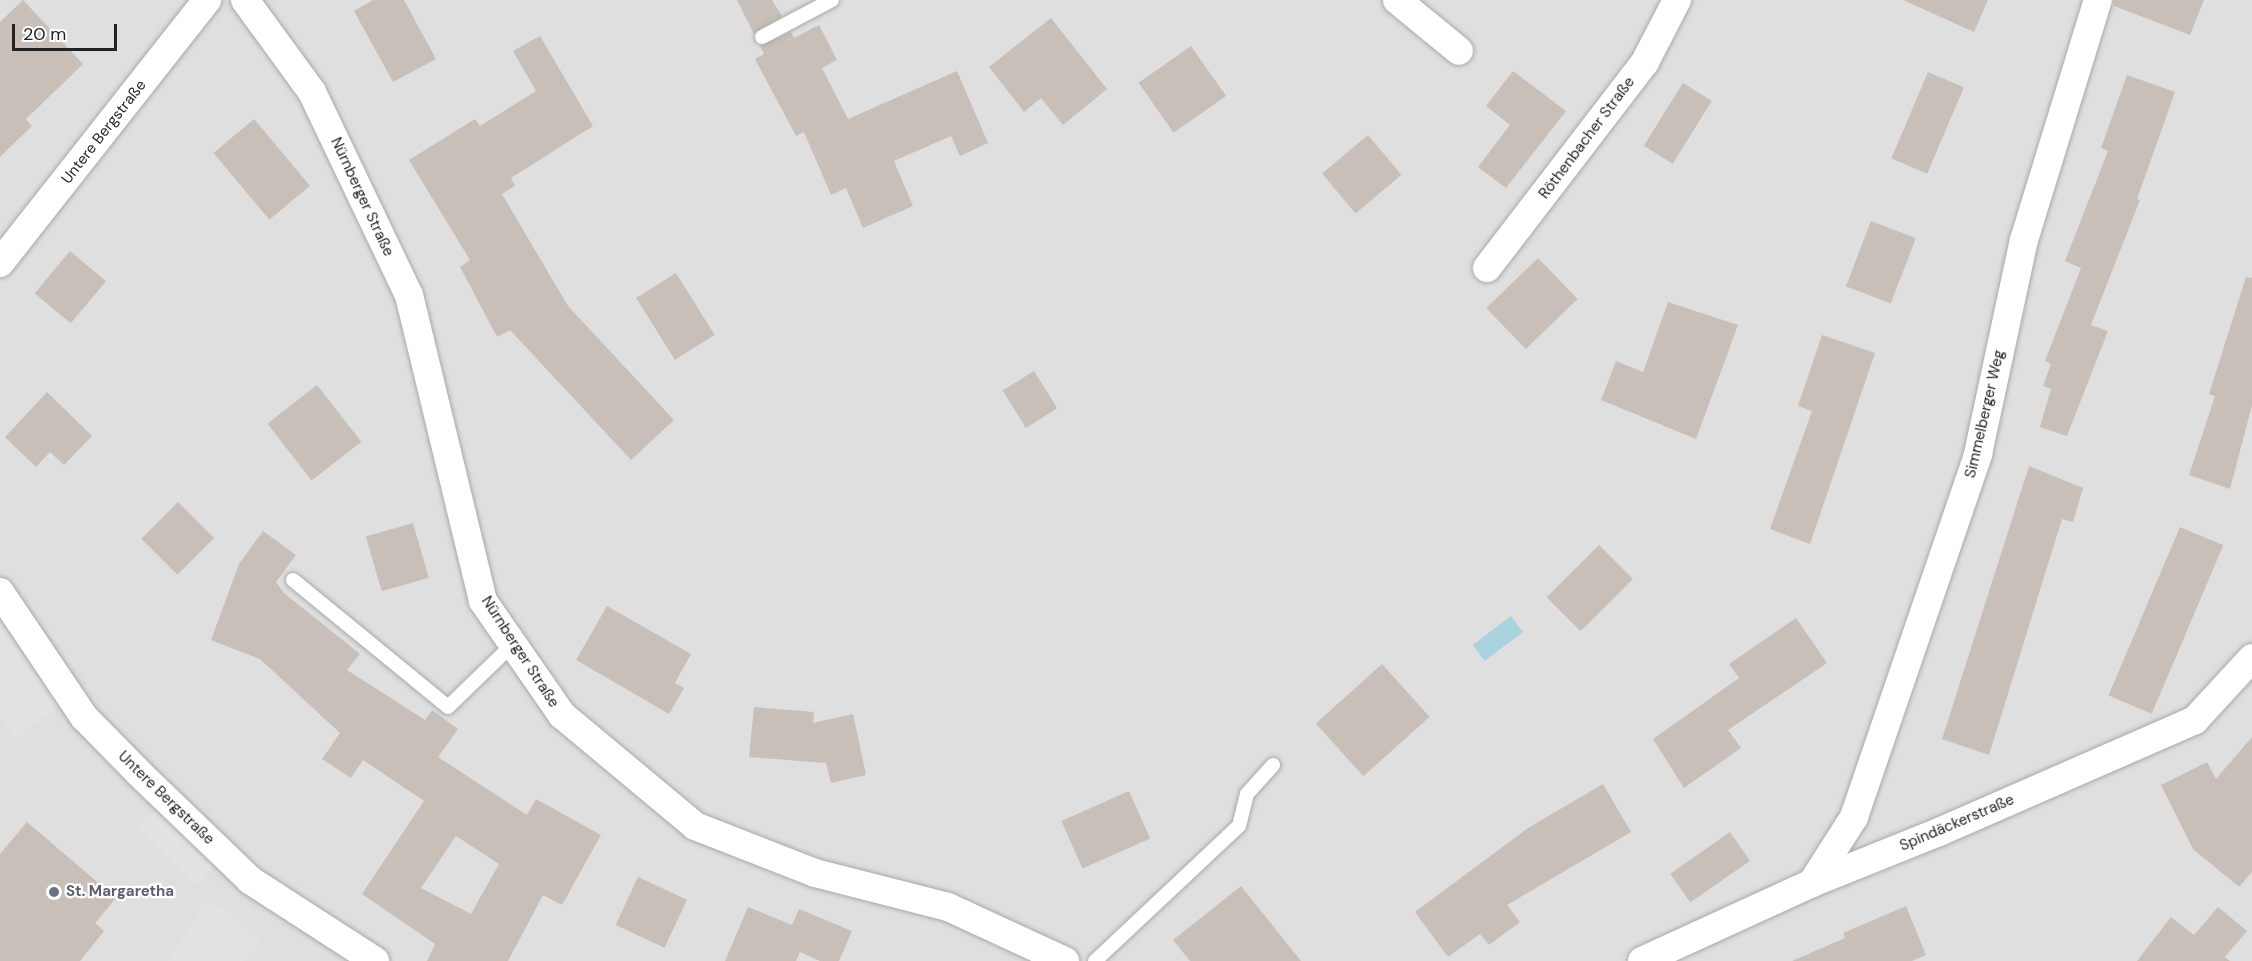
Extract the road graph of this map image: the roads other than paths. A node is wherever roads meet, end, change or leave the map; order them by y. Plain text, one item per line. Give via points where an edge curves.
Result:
1 (207, 0) edge
2 (245, 0) edge
3 (832, 0) edge
4 (1397, 0) edge
5 (1677, 0) edge
6 (2098, 0) edge
7 (762, 37) dead end
8 (1459, 51) dead end
9 (0, 263) edge
10 (1487, 268) dead end
11 (293, 580) dead end
12 (0, 592) edge
13 (513, 644) junction
14 (2252, 658) edge
15 (1273, 765) dead end
16 (1812, 882) junction
17 (375, 961) edge
18 (1065, 961) edge
19 (1095, 961) edge
20 (1642, 961) edge

1 - 9 street, Untere Bergstraße
2 - 13 street, Nürnberger Straße via 312,92 409,295 483,601
3 - 7 lane
4 - 8 street
5 - 10 street, Röthenbacher Straße via 1645,62
6 - 16 street, Simmelberger Weg via 2024,240 1978,454 1854,818
11 - 13 lane via 448,707
12 - 17 street, Untere Bergstraße via 84,717 140,773 250,880
13 - 18 street, Nürnberger Straße via 562,715 695,826 815,873 948,907
14 - 16 street, Spindäckerstraße via 2195,720 1939,832
15 - 19 lane via 1247,794 1239,826
16 - 20 street, Spindäckerstraße

